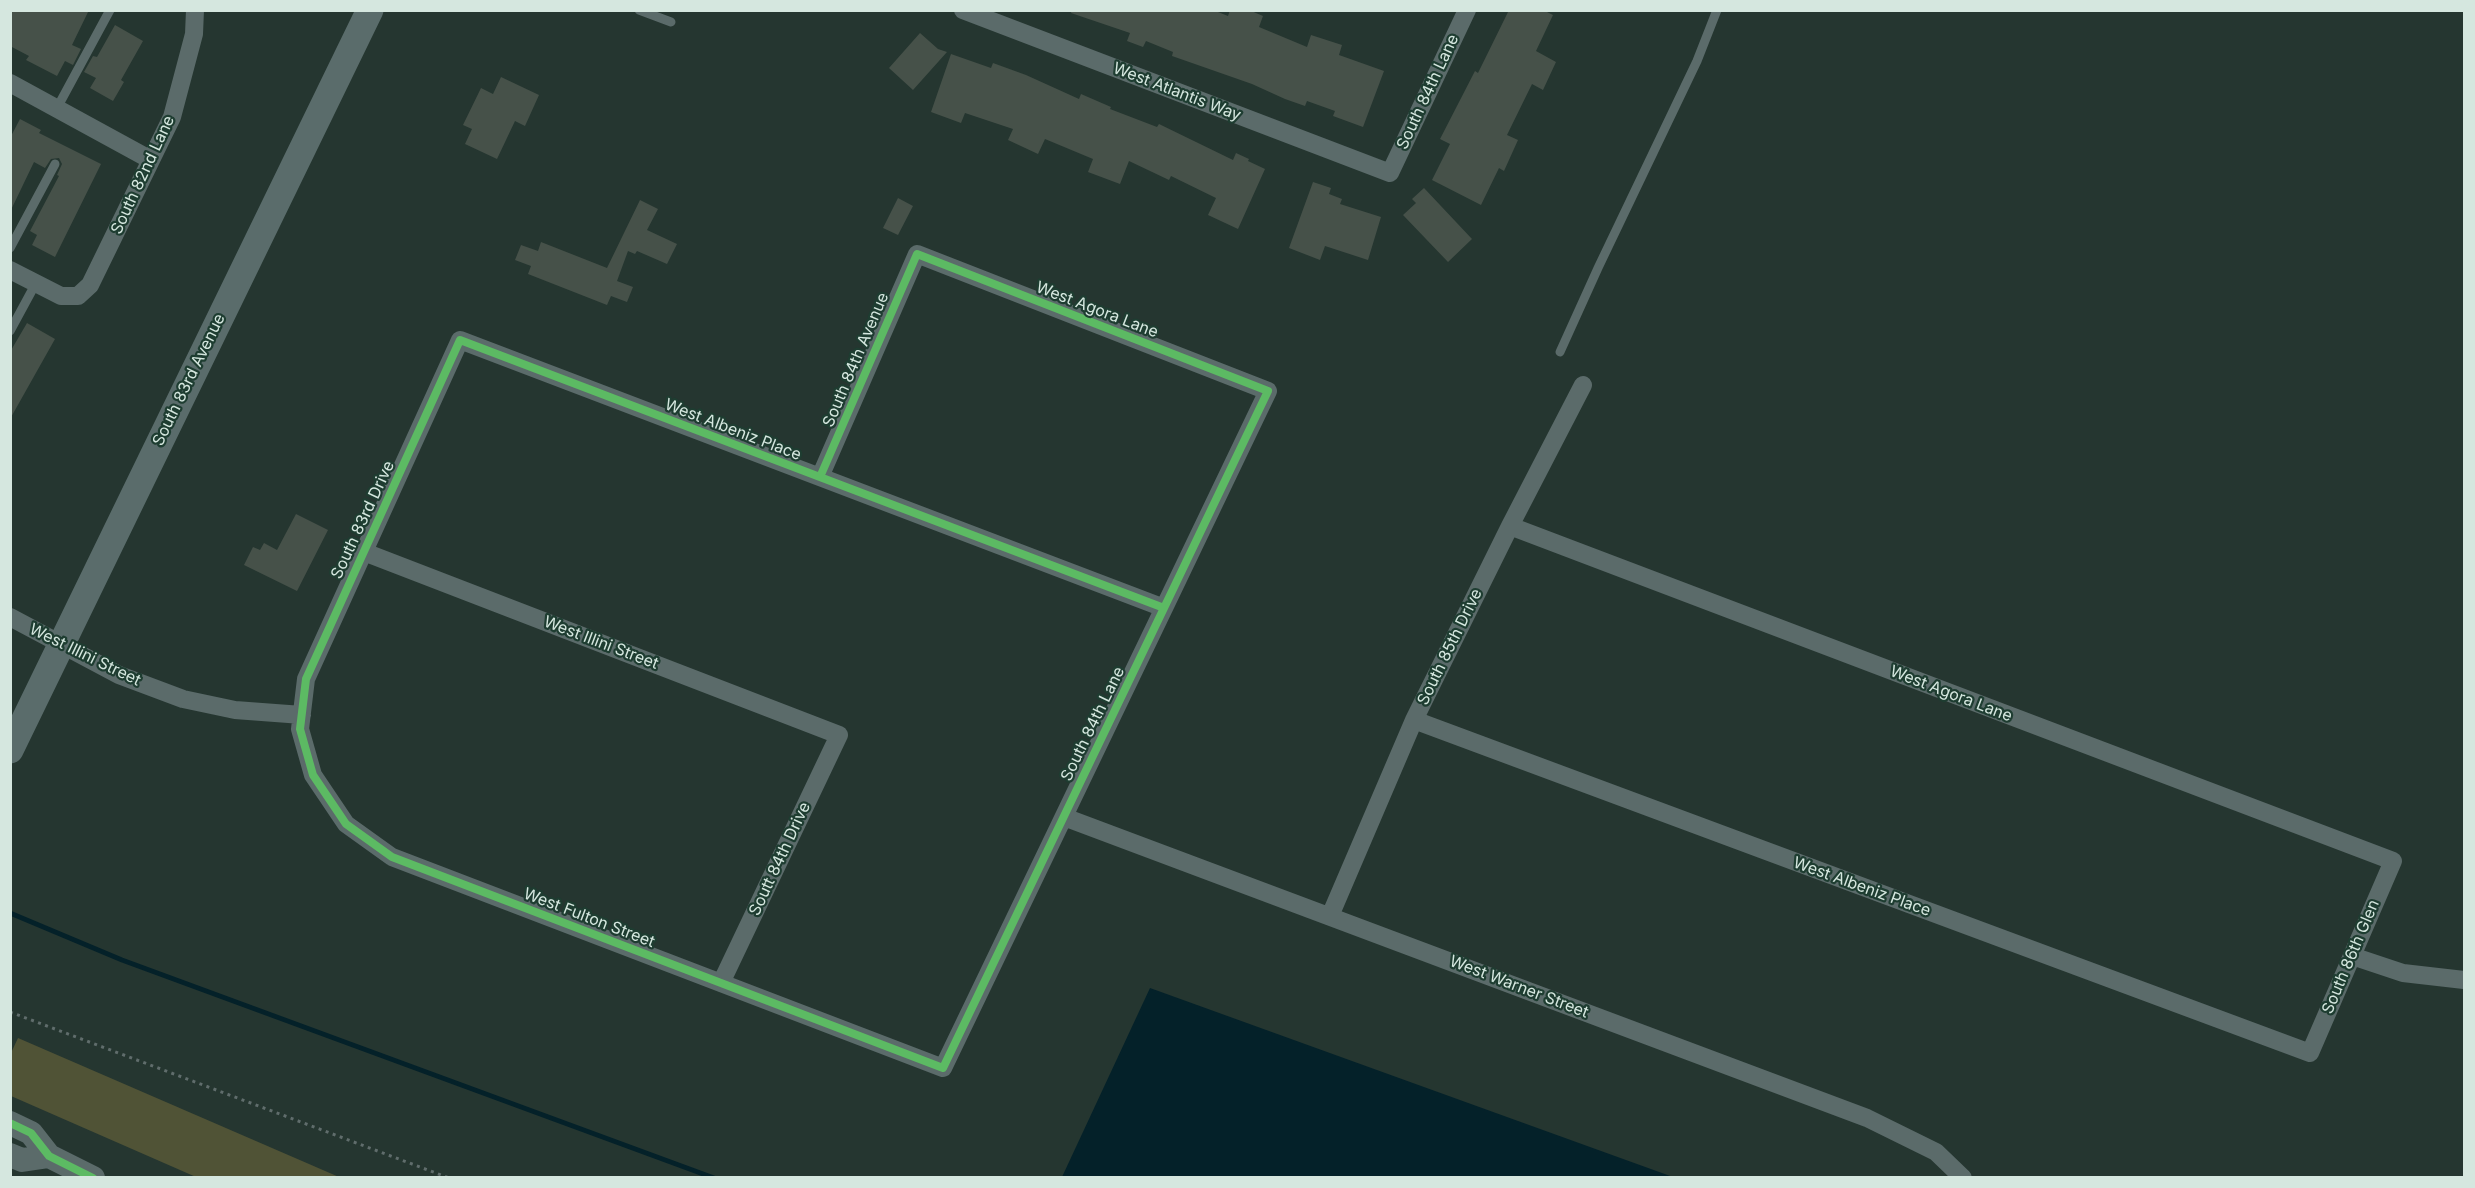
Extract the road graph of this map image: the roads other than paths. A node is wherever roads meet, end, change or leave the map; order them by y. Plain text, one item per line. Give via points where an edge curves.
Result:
1 (110, 10) edge
2 (195, 10) edge
3 (370, 10) edge
4 (639, 10) edge
5 (963, 10) edge
6 (1467, 10) edge
7 (1717, 10) edge
8 (671, 22) dead end
9 (10, 83) edge
10 (57, 108) junction
11 (151, 160) junction
12 (55, 164) dead end
13 (1390, 172) joint
14 (10, 248) edge
15 (917, 254) joint
16 (10, 270) edge
17 (36, 283) junction
18 (10, 331) edge
19 (460, 340) joint
20 (1560, 352) dead end
21 (1584, 385) dead end
22 (1268, 391) joint
23 (820, 477) junction
24 (1510, 526) junction
25 (364, 552) junction
26 (1164, 608) junction
27 (10, 617) edge
28 (61, 645) junction
29 (302, 715) junction
30 (1414, 720) junction
31 (838, 735) joint
32 (10, 750) edge
33 (1064, 817) junction
34 (2393, 861) joint
35 (1330, 916) junction
36 (2352, 956) junction
37 (2464, 980) edge
38 (721, 983) junction
39 (2310, 1053) joint
40 (943, 1068) joint
41 (10, 1123) edge
42 (10, 1155) edge
43 (49, 1156) junction
44 (93, 1178) edge
45 (1963, 1178) edge

1 - 10 lane
2 - 11 street, South 82nd Lane via 194,34 172,117
3 - 28 main road, South 83rd Avenue
4 - 8 lane
5 - 13 street, West Atlantis Way
6 - 13 street, South 84th Lane
7 - 20 lane via 1697,61
9 - 10 street
10 - 11 street
11 - 17 street, South 82nd Lane via 90,285 78,296 61,296
12 - 14 lane
15 - 22 street, West Agora Lane
15 - 23 street, South 84th Avenue
16 - 17 street
17 - 18 lane
19 - 23 street, West Albeniz Place
19 - 25 street, South 83rd Drive
21 - 24 street, South 85th Drive
22 - 26 street, South 84th Lane
23 - 26 street, West Albeniz Place
24 - 30 street, South 85th Drive
24 - 34 street, West Agora Lane
25 - 29 street, South 83rd Drive via 306,679
25 - 31 street, West Illini Street
26 - 33 street, South 84th Lane
27 - 28 street, West Illini Street
28 - 29 street, West Illini Street via 119,675 183,699 234,710
28 - 32 main road, South 83rd Avenue
29 - 38 street, West Fulton Street via 300,729 313,775 346,824 392,857
30 - 35 street, South 85th Drive
30 - 39 street, West Albeniz Place
31 - 38 street, Soutt 84th Drive
33 - 35 street, West Warner Street
33 - 40 street, South 84th Lane
34 - 36 street, South 86th Glen
35 - 45 street, West Warner Street via 1867,1118 1936,1152
36 - 37 street via 2403,973
36 - 39 street, South 86th Glen
38 - 40 street, West Fulton Street
41 - 43 street via 31,1133
42 - 43 street via 22,1160
43 - 44 street

